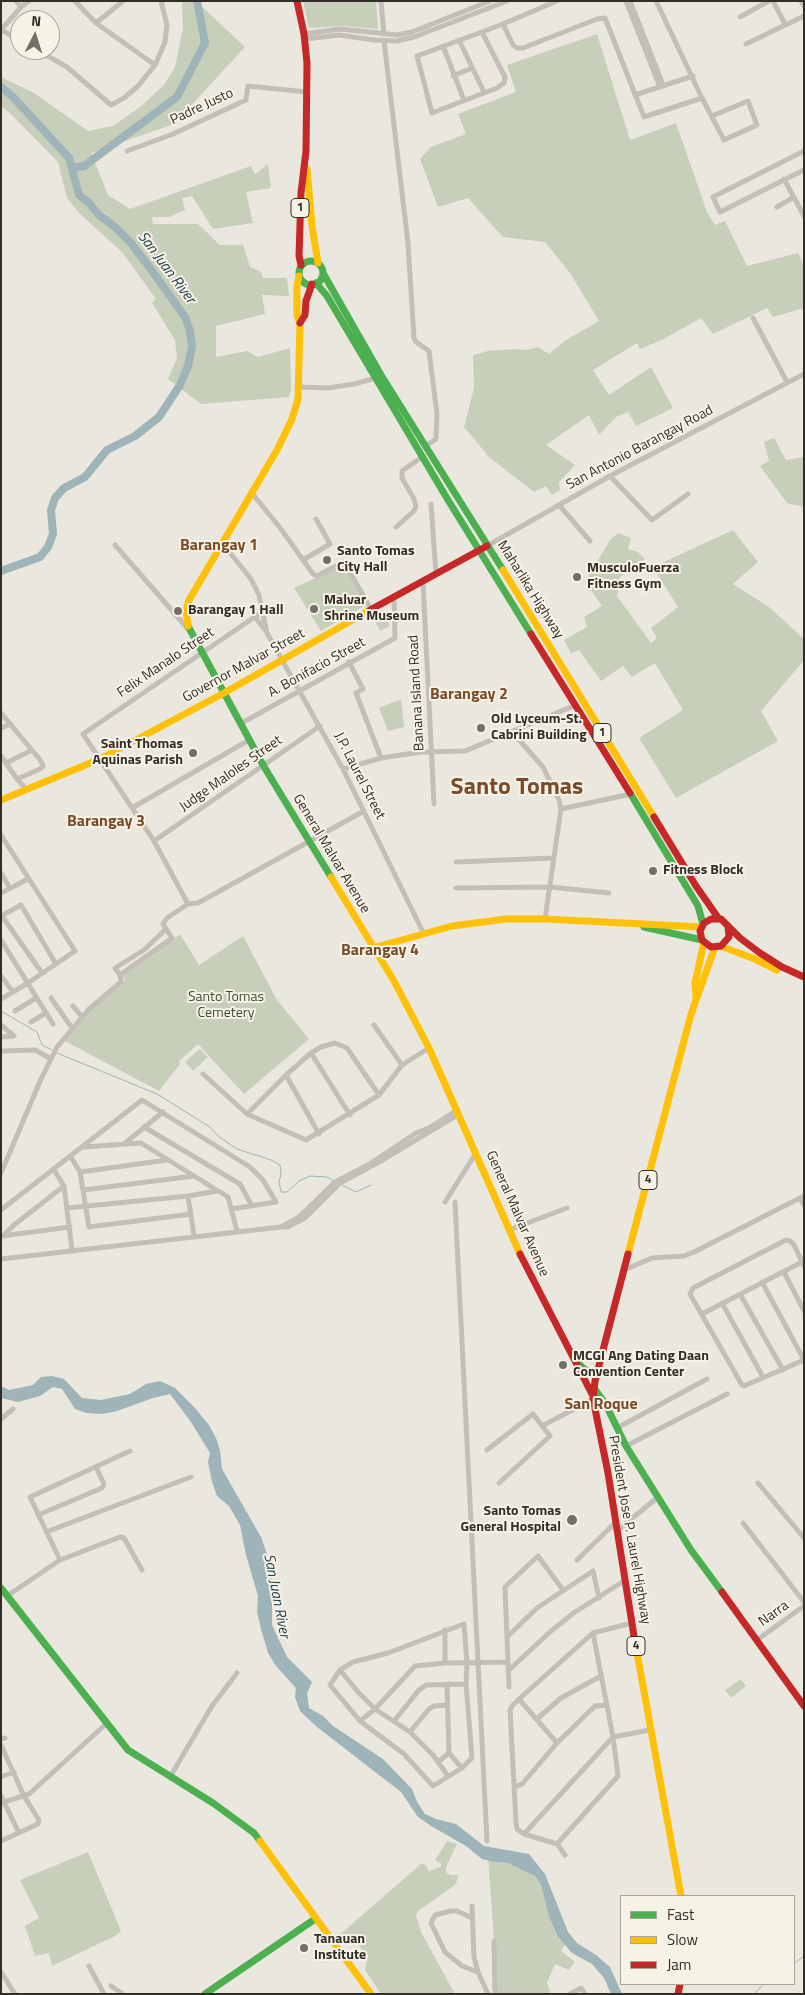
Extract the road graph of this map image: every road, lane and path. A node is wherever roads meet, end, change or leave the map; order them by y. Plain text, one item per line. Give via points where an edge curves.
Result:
1 (16, 1) edge
2 (29, 1) edge
3 (75, 1) edge
4 (124, 1) edge
5 (161, 1) edge
6 (297, 1) edge
7 (381, 1) edge
8 (490, 1) edge
9 (507, 1) edge
10 (556, 1) edge
11 (626, 1) edge
12 (630, 1) edge
13 (656, 1) edge
14 (769, 1) edge
15 (773, 1) edge
16 (802, 1) edge
17 (804, 6) edge
18 (21, 7) junction
19 (804, 16) edge
20 (740, 17) dead end
21 (96, 22) junction
22 (503, 24) junction
23 (786, 24) junction
24 (1, 30) edge
25 (482, 32) junction
26 (304, 36) junction
27 (384, 38) junction
28 (459, 40) junction
29 (746, 44) dead end
30 (443, 46) junction
31 (55, 60) edge
32 (155, 66) junction
33 (472, 68) junction
34 (453, 76) junction
35 (693, 76) junction
36 (662, 86) junction
37 (307, 92) junction
38 (484, 92) junction
39 (635, 95) junction
40 (702, 98) junction
41 (464, 100) junction
42 (712, 116) junction
43 (804, 150) edge
44 (127, 151) dead end
45 (306, 151) junction
46 (803, 171) edge
47 (784, 179) junction
48 (794, 197) junction
49 (778, 207) dead end
50 (804, 216) edge
51 (318, 263) junction
52 (301, 265) junction
53 (322, 273) junction
54 (299, 276) junction
55 (314, 284) junction
56 (753, 318) dead end
57 (300, 323) junction
58 (804, 374) edge
59 (378, 377) junction
60 (787, 382) junction
61 (298, 387) junction
62 (426, 446) junction
63 (422, 457) junction
64 (610, 476) junction
65 (251, 492) junction
66 (688, 494) dead end
67 (431, 504) dead end
68 (559, 505) junction
69 (316, 519) dead end
70 (396, 527) dead end
71 (590, 541) dead end
72 (223, 544) junction
73 (115, 545) dead end
74 (488, 546) junction
75 (480, 551) junction
76 (303, 560) junction
77 (436, 574) junction
78 (423, 582) junction
79 (394, 596) junction
80 (371, 608) junction
81 (262, 612) junction
82 (255, 617) junction
83 (188, 629) junction
84 (267, 633) junction
85 (202, 653) junction
86 (283, 660) junction
87 (349, 662) junction
88 (300, 690) junction
89 (224, 693) junction
90 (580, 703) junction
91 (1, 713) edge
92 (11, 724) junction
93 (240, 724) junction
94 (320, 726) junction
95 (1, 728) edge
96 (513, 733) junction
97 (249, 740) junction
98 (32, 750) junction
99 (431, 750) junction
100 (1, 756) edge
101 (382, 758) junction
102 (100, 759) junction
103 (6, 763) junction
104 (263, 765) junction
105 (343, 769) junction
106 (17, 779) junction
107 (26, 789) junction
108 (631, 794) junction
109 (1, 800) edge
110 (434, 804) dead end
111 (132, 808) junction
112 (561, 809) junction
113 (364, 811) junction
114 (1, 835) edge
115 (154, 841) junction
116 (309, 841) junction
117 (553, 858) junction
118 (456, 862) dead end
119 (1, 873) edge
120 (28, 878) junction
121 (10, 888) junction
122 (456, 888) dead end
123 (550, 888) junction
124 (1, 893) edge
125 (609, 893) dead end
126 (188, 904) junction
127 (2, 916) edge
128 (545, 918) junction
129 (719, 919) junction
130 (639, 925) junction
131 (702, 925) junction
132 (728, 926) junction
133 (166, 929) junction
134 (424, 934) junction
135 (1, 940) edge
136 (703, 941) junction
137 (717, 947) junction
138 (373, 948) junction
139 (56, 964) junction
140 (42, 972) junction
141 (120, 975) junction
142 (1, 976) edge
143 (804, 977) edge
144 (804, 982) edge
145 (28, 984) junction
146 (13, 992) junction
147 (36, 998) junction
148 (51, 998) dead end
149 (696, 998) junction
150 (1, 999) edge
151 (73, 1006) dead end
152 (15, 1011) dead end
153 (46, 1013) junction
154 (82, 1017) junction
155 (31, 1022) dead end
156 (53, 1024) dead end
157 (1, 1025) edge
158 (374, 1025) dead end
159 (72, 1028) junction
160 (1, 1037) edge
161 (430, 1048) junction
162 (1, 1051) edge
163 (311, 1054) junction
164 (51, 1059) junction
165 (402, 1065) junction
166 (203, 1074) dead end
167 (286, 1075) junction
168 (379, 1095) junction
169 (163, 1112) junction
170 (458, 1112) junction
171 (247, 1114) junction
172 (350, 1115) junction
173 (144, 1127) junction
174 (319, 1134) junction
175 (133, 1136) junction
176 (123, 1144) junction
177 (135, 1144) junction
178 (84, 1147) junction
179 (476, 1153) junction
180 (71, 1157) junction
181 (168, 1160) junction
182 (54, 1170) junction
183 (80, 1172) junction
184 (1, 1173) edge
185 (194, 1176) junction
186 (64, 1186) junction
187 (83, 1190) junction
188 (218, 1191) junction
189 (188, 1196) junction
190 (802, 1197) edge
191 (445, 1202) dead end
192 (455, 1202) dead end
193 (804, 1205) edge
194 (86, 1206) junction
195 (252, 1206) junction
196 (67, 1208) junction
197 (567, 1208) dead end
198 (231, 1209) junction
199 (1, 1210) edge
200 (191, 1214) junction
201 (70, 1227) junction
202 (509, 1230) junction
203 (236, 1231) junction
204 (2, 1236) edge
205 (194, 1236) junction
206 (72, 1250) junction
207 (1, 1259) edge
208 (803, 1263) edge
209 (624, 1270) junction
210 (784, 1272) junction
211 (762, 1282) junction
212 (740, 1294) junction
213 (722, 1303) junction
214 (804, 1311) edge
215 (702, 1314) junction
216 (574, 1360) junction
217 (804, 1360) edge
218 (783, 1370) junction
219 (597, 1374) junction
220 (763, 1377) junction
221 (708, 1379) dead end
222 (593, 1394) junction
223 (727, 1394) dead end
224 (13, 1409) dead end
225 (1, 1419) edge
226 (542, 1426) junction
227 (617, 1428) junction
228 (626, 1446) junction
229 (487, 1450) dead end
230 (130, 1451) dead end
231 (96, 1467) junction
232 (191, 1477) dead end
233 (499, 1483) dead end
234 (758, 1483) dead end
235 (658, 1497) junction
236 (38, 1515) junction
237 (616, 1521) junction
238 (743, 1523) dead end
239 (618, 1530) junction
240 (46, 1532) junction
241 (804, 1538) edge
242 (60, 1560) junction
243 (577, 1560) dead end
244 (142, 1570) dead end
245 (624, 1581) junction
246 (563, 1590) junction
247 (3, 1592) edge
248 (599, 1598) junction
249 (804, 1602) edge
250 (802, 1608) edge
251 (804, 1615) edge
252 (632, 1623) junction
253 (445, 1630) junction
254 (593, 1633) junction
255 (507, 1637) junction
256 (757, 1640) junction
257 (508, 1662) junction
258 (445, 1663) junction
259 (467, 1663) junction
260 (478, 1663) junction
261 (340, 1670) junction
262 (509, 1670) junction
263 (237, 1673) dead end
264 (601, 1676) junction
265 (466, 1684) junction
266 (447, 1686) junction
267 (508, 1687) dead end
268 (519, 1699) junction
269 (448, 1705) junction
270 (606, 1705) junction
271 (804, 1706) edge
272 (376, 1709) junction
273 (537, 1719) junction
274 (394, 1721) junction
275 (360, 1722) junction
276 (107, 1723) junction
277 (650, 1730) junction
278 (410, 1732) junction
279 (612, 1737) junction
280 (557, 1743) junction
281 (1, 1745) edge
282 (449, 1753) junction
283 (438, 1762) junction
284 (462, 1768) junction
285 (14, 1772) junction
286 (448, 1776) junction
287 (1, 1777) edge
288 (170, 1777) junction
289 (515, 1787) junction
290 (1, 1796) edge
291 (24, 1796) junction
292 (3, 1803) edge
293 (19, 1833) junction
294 (524, 1834) junction
295 (1, 1841) edge
296 (487, 1841) dead end
297 (557, 1844) junction
298 (565, 1855) dead end
299 (681, 1895) edge
300 (472, 1906) dead end
301 (472, 1918) junction
302 (315, 1919) junction
303 (494, 1941) dead end
304 (89, 1966) dead end
305 (1, 1972) edge
306 (478, 1972) junction
307 (112, 1986) dead end
308 (15, 1994) edge
309 (104, 1994) edge
310 (123, 1994) edge
311 (205, 1994) edge
312 (371, 1994) edge
313 (488, 1994) edge
314 (495, 1994) edge
315 (570, 1994) edge
316 (585, 1994) edge

1 - 18 street
2 - 18 street
3 - 21 street
4 - 21 street
5 - 32 street via 167,25 165,42
6 - 26 main road, 1
7 - 27 street
8 - 27 street via 412,32
9 - 27 street via 414,37 397,41
10 - 22 street
11 - 36 street
12 - 36 street
13 - 35 street
14 - 20 street
15 - 23 street
16 - 17 street
18 - 24 street
19 - 23 street
21 - 32 street
22 - 25 street
22 - 39 street via 514,45 523,48 605,18
23 - 29 street
25 - 28 street
25 - 38 street via 506,77 497,88
26 - 27 street
26 - 37 main road, 1
27 - 62 street via 408,243 414,338 429,351 437,414 436,439
28 - 30 street
28 - 33 street
30 - 34 street
30 - 41 street via 417,56 432,113
31 - 32 street via 111,105 138,86
33 - 34 street
33 - 38 street
34 - 41 street
35 - 36 street
35 - 40 street
36 - 39 street
37 - 44 street, Padre Justo via 248,86 246,100
37 - 45 main road, 1
38 - 41 street
39 - 40 street via 644,117
40 - 42 street
42 - 42 street via 724,140 757,125 748,101
43 - 47 street via 713,197 720,212
45 - 51 main road, 1
45 - 52 main road, 1 via 301,202
46 - 47 street
47 - 48 street
48 - 49 street
48 - 50 street
51 - 52 main road via 308,261
51 - 53 main road, 1
52 - 54 main road, 1
53 - 55 main road
53 - 59 main road, Maharlika Highway / 1
54 - 55 main road, 1 via 304,282
54 - 57 main road via 297,315
55 - 57 main road
55 - 59 main road, Maharlika Highway / 1 via 325,293
56 - 60 street
57 - 61 main road
58 - 60 street, San Antonio Barangay Road
59 - 61 street via 328,388
59 - 62 main road, Maharlika Highway / 1
59 - 63 main road, Maharlika Highway / 1
60 - 64 street, San Antonio Barangay Road
61 - 65 main road via 292,419
62 - 74 main road, Maharlika Highway / 1
63 - 70 street via 402,471 402,478 416,507
63 - 75 main road, Maharlika Highway / 1
64 - 66 street via 652,520
64 - 68 street, San Antonio Barangay Road
65 - 72 main road
65 - 76 street
67 - 77 street
68 - 71 street
68 - 74 street, San Antonio Barangay Road
69 - 76 street via 330,544
72 - 81 street, J.P. Laurel Street via 251,579 259,595
72 - 83 main road via 190,600 186,611
73 - 83 street
74 - 75 main road, Governor Malvar Street
74 - 90 main road, Maharlika Highway / 1
75 - 77 main road, Governor Malvar Street
75 - 90 main road, Maharlika Highway / 1
76 - 80 street via 317,576 344,562
77 - 78 main road, Governor Malvar Street
78 - 79 main road, Governor Malvar Street
78 - 99 street, Banana Island Road
79 - 80 main road, Governor Malvar Street
79 - 87 street, A. Bonifacio Street via 395,638
80 - 86 main road, Governor Malvar Street
81 - 82 street, Felix Manalo Street
81 - 84 street, J.P. Laurel Street
82 - 84 street, J.P. Laurel Street
82 - 85 street, Felix Manalo Street
83 - 85 main road, General Malvar Avenue
84 - 86 street, J.P. Laurel Street
85 - 89 main road, General Malvar Avenue
85 - 102 street, Felix Manalo Street via 83,734
86 - 88 street, J.P. Laurel Street
86 - 89 main road, Governor Malvar Street
87 - 88 street, A. Bonifacio Street
87 - 101 street via 363,689 356,693
88 - 93 street, A. Bonifacio Street
88 - 94 street, J.P. Laurel Street
89 - 93 main road, General Malvar Avenue
89 - 102 main road, Governor Malvar Street
90 - 96 street
90 - 108 main road, Maharlika Highway / 1
90 - 129 main road, Maharlika Highway / 1
91 - 92 street
92 - 95 street
92 - 98 street
93 - 97 main road, General Malvar Avenue
94 - 104 street, Judge Maloles Street
94 - 105 street, J.P. Laurel Street
96 - 99 street via 465,751
96 - 112 street via 543,768 560,800
97 - 104 main road, General Malvar Avenue
97 - 111 street
98 - 103 street
98 - 106 street via 43,766
99 - 101 street
99 - 110 street, Banana Island Road
100 - 103 street
101 - 105 street
102 - 107 main road, Governor Malvar Street
102 - 111 street
103 - 106 street
104 - 115 street, Judge Maloles Street
104 - 116 main road, General Malvar Avenue
105 - 113 street, J.P. Laurel Street
106 - 107 street
107 - 109 main road, Governor Malvar Street
108 - 112 street
108 - 131 main road, Maharlika Highway / 1 via 698,906
111 - 115 street
112 - 117 street
113 - 116 street
113 - 134 street, J.P. Laurel Street
114 - 120 street
115 - 126 street
116 - 126 street via 198,903
116 - 138 main road, General Malvar Avenue
117 - 118 street
117 - 123 street
119 - 121 street
120 - 121 street
120 - 139 street via 75,951
121 - 124 street
122 - 123 street
123 - 125 street
123 - 128 street
126 - 133 street via 168,918 164,924
127 - 139 street via 21,905
127 - 140 street
128 - 130 main road
128 - 134 main road via 481,922
129 - 131 main road via 711,918
129 - 132 main road, 1
130 - 131 main road
130 - 136 main road
131 - 136 main road, 1
132 - 137 main road via 729,937
132 - 143 main road, 1 via 760,953
133 - 141 street via 144,950 115,968
133 - 141 street via 172,938
134 - 138 main road
135 - 145 street
136 - 137 main road
136 - 149 main road, President Jose P. Laurel Highway / 4 via 695,983
137 - 144 main road via 755,959
137 - 149 main road, President Jose P. Laurel Highway / 4
138 - 161 main road, General Malvar Avenue / 4
139 - 140 street
140 - 145 street
141 - 154 street via 120,982
142 - 146 street
145 - 146 street
145 - 147 street
146 - 150 street
147 - 152 street
147 - 153 street
148 - 159 street
149 - 209 main road, President Jose P. Laurel Highway / 4
151 - 154 street
153 - 155 street
153 - 156 street
154 - 159 street
157 - 160 street via 14,1036
158 - 165 street
159 - 164 street
161 - 165 street
161 - 170 main road, General Malvar Avenue / 4
162 - 164 street via 35,1050
163 - 167 street
163 - 168 street via 335,1043 347,1048
163 - 172 street
164 - 184 street
165 - 168 street
166 - 171 street
167 - 171 street
167 - 174 street
168 - 172 street
169 - 173 street
169 - 178 street via 142,1100
169 - 195 street via 250,1167 263,1180 276,1202
170 - 179 main road, General Malvar Avenue / 4
170 - 203 street via 416,1133 368,1165 335,1182 299,1217 281,1227
171 - 174 street via 302,1140
172 - 174 street
173 - 175 street
173 - 195 street via 240,1184
175 - 176 street
175 - 177 street
176 - 177 street
176 - 178 street
177 - 181 street via 141,1144
178 - 180 street
179 - 191 street
179 - 202 main road, General Malvar Avenue / 4
180 - 182 street
180 - 183 street
181 - 183 street
181 - 185 street
182 - 186 street
182 - 199 street
183 - 187 street
185 - 187 street
185 - 188 street
186 - 196 street
186 - 204 street
187 - 194 street
188 - 189 street
188 - 198 street via 228,1197
189 - 194 street
189 - 200 street
190 - 193 street
190 - 209 street via 684,1256 652,1258
192 - 260 street
194 - 196 street
194 - 200 street via 89,1227
195 - 198 street
196 - 201 street
197 - 202 street
198 - 203 street
200 - 205 street
201 - 204 street
201 - 206 street
202 - 216 main road, General Malvar Avenue / 4
203 - 205 street
205 - 206 street
206 - 207 street
208 - 210 street
208 - 215 street via 794,1245 786,1240 693,1288 690,1294
209 - 219 main road, President Jose P. Laurel Highway / 4
210 - 211 street
210 - 214 street
211 - 212 street
211 - 217 street
212 - 213 street
212 - 218 street
213 - 215 street
213 - 220 street
215 - 220 street via 742,1385
216 - 219 main road
216 - 222 main road, General Malvar Avenue / 4
217 - 218 street
218 - 220 street
219 - 222 main road, President Jose P. Laurel Highway / 4
221 - 227 street
222 - 226 street
222 - 227 main road via 605,1403
222 - 237 main road, President Jose P. Laurel Highway / 4
223 - 228 street
224 - 225 street
226 - 229 street via 533,1414
226 - 233 street via 550,1436
227 - 228 main road
228 - 235 main road
230 - 231 street
231 - 236 street via 30,1497
231 - 236 street via 104,1484 102,1488
232 - 240 street
234 - 241 street
235 - 239 street
235 - 256 main road via 691,1550
236 - 240 street
237 - 239 main road, President Jose P. Laurel Highway / 4
237 - 243 street
238 - 249 street
239 - 245 main road, President Jose P. Laurel Highway / 4
240 - 242 street
242 - 244 street via 120,1537 124,1538
242 - 247 street
245 - 248 street
245 - 252 main road, President Jose P. Laurel Highway / 4
246 - 248 street via 593,1571
246 - 255 street via 537,1608
246 - 255 street via 538,1556 505,1587
247 - 276 main road
248 - 262 street via 551,1631
250 - 251 street
250 - 256 street, Narra
252 - 254 street
252 - 277 main road, President Jose P. Laurel Highway / 4
253 - 258 street
253 - 259 street via 464,1624
253 - 261 street via 388,1653 353,1662
254 - 264 street
254 - 268 street
255 - 257 street
256 - 271 main road
257 - 260 street
257 - 262 street
258 - 259 street
258 - 272 street via 415,1666
259 - 260 street
259 - 265 street
260 - 296 street
261 - 272 street
261 - 275 street via 330,1685
262 - 267 street
263 - 288 street via 212,1706
264 - 270 street
264 - 273 street via 561,1698
265 - 266 street
265 - 284 street via 472,1758
266 - 269 street
266 - 274 street via 426,1685
268 - 273 street
268 - 289 street via 510,1710
269 - 278 street via 429,1709
269 - 282 street
270 - 279 street
270 - 280 street via 595,1706
272 - 274 street
272 - 275 street
273 - 280 street
274 - 278 street
275 - 286 street via 404,1754 433,1786
276 - 288 main road via 128,1750
276 - 291 street
277 - 279 street
277 - 299 main road, President Jose P. Laurel Highway / 4
278 - 283 street
279 - 294 street
279 - 297 street via 618,1776
280 - 289 street via 522,1784
281 - 285 street
282 - 283 street
282 - 284 street
283 - 286 street
284 - 286 street
285 - 287 street
285 - 291 street
288 - 302 main road via 254,1833
289 - 294 street via 517,1830
290 - 292 street
291 - 292 street
291 - 293 street via 39,1822
292 - 293 street
293 - 295 street
294 - 297 street
297 - 298 street
300 - 301 street
301 - 306 street
301 - 306 street via 451,1910 435,1915 431,1923 445,1952 462,1966
302 - 311 main road
302 - 312 main road
303 - 314 street
304 - 309 street
305 - 308 street
306 - 313 street
307 - 310 street
315 - 316 street via 581,1988

